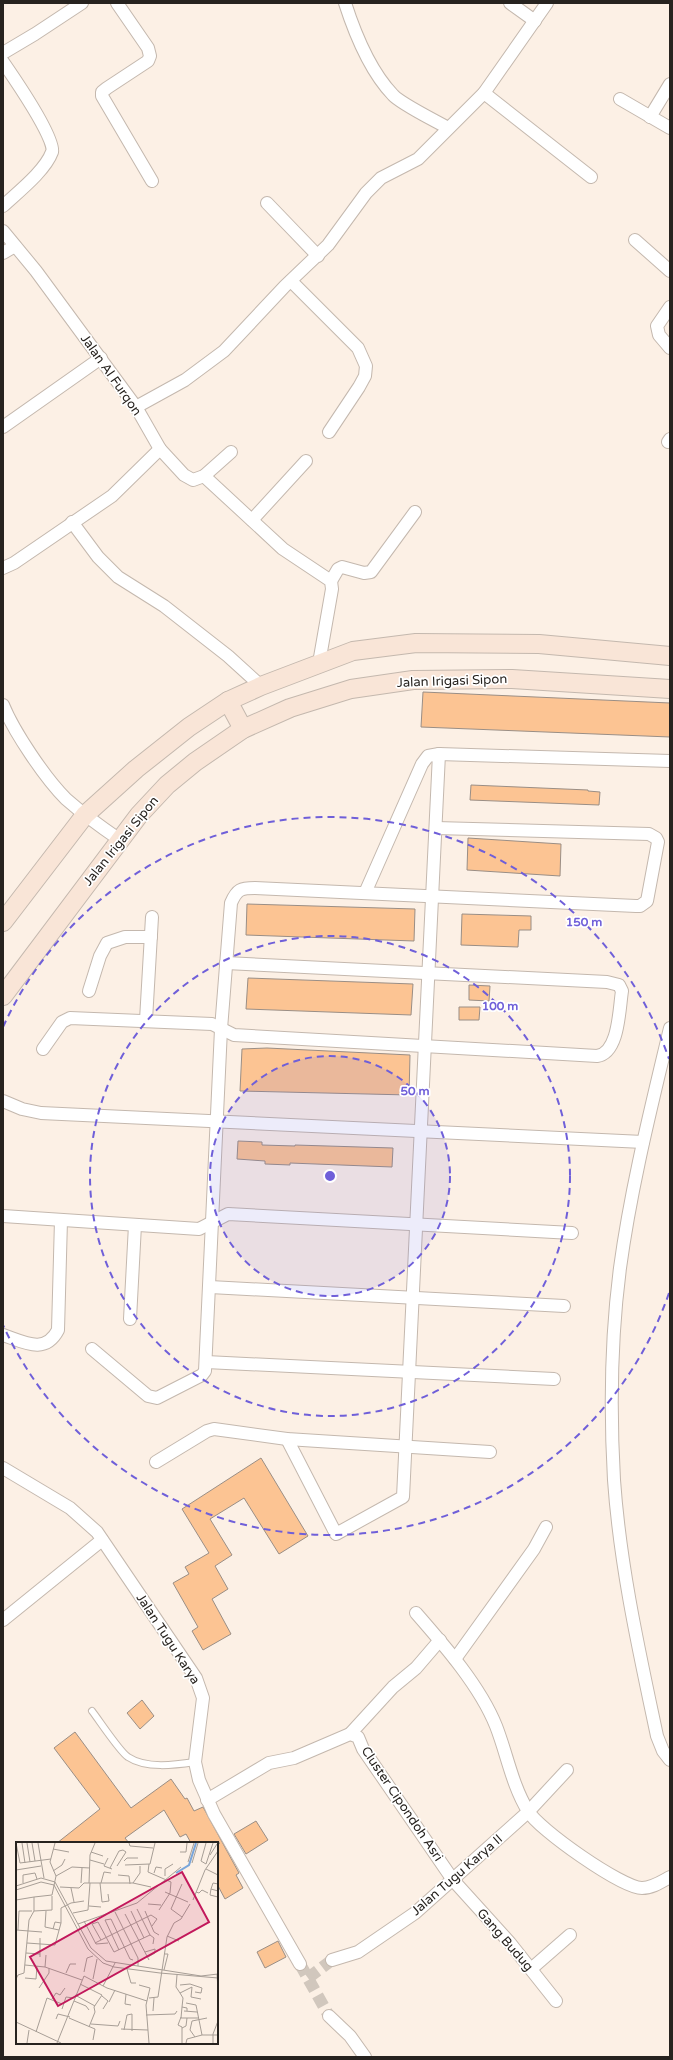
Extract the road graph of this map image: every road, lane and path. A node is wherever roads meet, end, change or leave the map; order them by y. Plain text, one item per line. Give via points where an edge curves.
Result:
1 (82, 3) edge
2 (117, 3) edge
3 (345, 3) edge
4 (510, 3) edge
5 (547, 3) edge
6 (535, 21) junction
7 (3, 53) edge
8 (3, 62) edge
9 (670, 84) edge
10 (484, 93) junction
11 (620, 99) dead end
12 (650, 118) junction
13 (448, 128) junction
14 (670, 128) edge
15 (591, 177) dead end
16 (152, 181) dead end
17 (266, 203) dead end
18 (3, 206) edge
19 (3, 231) edge
20 (635, 240) dead end
21 (15, 246) junction
22 (3, 253) edge
23 (318, 256) junction
24 (670, 270) edge
25 (291, 281) junction
26 (670, 307) edge
27 (670, 348) edge
28 (101, 358) junction
29 (136, 408) junction
30 (3, 427) edge
31 (329, 432) dead end
32 (160, 449) junction
33 (231, 452) dead end
34 (306, 461) dead end
35 (204, 476) junction
36 (416, 512) dead end
37 (252, 520) junction
38 (72, 522) junction
39 (3, 568) edge
40 (331, 581) junction
41 (670, 656) edge
42 (319, 663) junction
43 (261, 686) junction
44 (670, 689) edge
45 (229, 702) junction
46 (3, 705) edge
47 (242, 727) junction
48 (439, 754) junction
49 (670, 761) edge
50 (86, 816) junction
51 (436, 828) junction
52 (118, 839) junction
53 (365, 893) junction
54 (432, 896) junction
55 (152, 918) dead end
56 (3, 922) edge
57 (151, 937) junction
58 (226, 963) junction
59 (428, 974) junction
60 (89, 991) dead end
61 (3, 996) edge
62 (146, 1020) junction
63 (670, 1028) edge
64 (221, 1029) junction
65 (425, 1046) junction
66 (42, 1049) dead end
67 (3, 1101) edge
68 (216, 1122) junction
69 (421, 1132) junction
70 (643, 1142) junction
71 (3, 1216) edge
72 (61, 1220) junction
73 (212, 1221) junction
74 (416, 1224) junction
75 (135, 1225) junction
76 (572, 1233) dead end
77 (210, 1287) junction
78 (413, 1297) junction
79 (564, 1306) dead end
80 (130, 1319) dead end
81 (3, 1335) edge
82 (92, 1349) dead end
83 (206, 1362) junction
84 (409, 1372) junction
85 (554, 1379) dead end
86 (288, 1439) junction
87 (406, 1447) junction
88 (490, 1452) dead end
89 (156, 1462) dead end
90 (3, 1468) edge
91 (546, 1527) dead end
92 (102, 1540) junction
93 (416, 1613) dead end
94 (3, 1620) edge
95 (440, 1640) junction
96 (455, 1659) junction
97 (92, 1711) dead end
98 (350, 1734) junction
99 (670, 1760) edge
100 (195, 1762) junction
101 (567, 1770) dead end
102 (207, 1800) junction
103 (528, 1812) junction
104 (670, 1877) edge
105 (453, 1880) junction
106 (570, 1935) dead end
107 (332, 1960) tunnel mouth
108 (300, 1964) tunnel mouth
109 (531, 1969) junction
110 (556, 2001) dead end
111 (329, 2016) tunnel mouth
112 (364, 2057) edge

1 - 7 street
2 - 16 street via 148,48 150,56 148,61 102,92 102,96
3 - 13 street via 354,32 393,96
4 - 6 street
5 - 6 street
6 - 10 street
8 - 18 street via 40,119 53,148 38,172
9 - 12 street
10 - 13 street
10 - 15 street
11 - 12 street
12 - 14 street
13 - 23 street via 418,159 381,178 366,193
17 - 23 street
19 - 21 street, Jalan Al Furqon
20 - 24 street
21 - 22 street
21 - 28 street, Jalan Al Furqon
23 - 25 street
25 - 29 street via 224,352 185,380
25 - 31 street via 358,348 366,366 365,376 359,387
26 - 27 street via 657,326 659,335
28 - 29 street, Jalan Al Furqon
28 - 30 street
29 - 32 street, Jalan Al Furqon
32 - 35 street, Jalan Al Furqon via 188,479
32 - 38 street via 112,496
33 - 35 street
34 - 37 street
35 - 37 street
36 - 40 street via 371,572 364,573 342,567
37 - 40 street via 283,549
38 - 39 street
38 - 43 street via 98,557 118,577 164,606 228,656
40 - 42 street via 332,589
41 - 42 street via 539,644 416,643 353,650
42 - 43 street
43 - 45 street
44 - 47 street, Jalan Irigasi Sipon via 512,679 413,680 351,689 290,708
45 - 47 street
45 - 50 street via 178,736 136,769
46 - 50 street via 19,735 56,787
47 - 52 street, Jalan Irigasi Sipon via 167,785
48 - 49 street
48 - 51 street
48 - 53 street via 428,756 422,764
50 - 52 street
50 - 56 street
51 - 54 street
51 - 54 street via 649,834 658,842 647,901 640,906
52 - 61 street, Jalan Irigasi Sipon
53 - 54 street
53 - 58 street via 240,889 231,902
54 - 59 street
55 - 57 street
57 - 60 street via 125,937 107,943
57 - 62 street
58 - 59 street
58 - 64 street
59 - 65 street
59 - 65 street via 607,982 620,985 622,991 614,1040 610,1050 602,1056
62 - 64 street via 212,1024
62 - 66 street via 65,1019
63 - 70 street
64 - 65 street via 234,1035
64 - 68 street
65 - 69 street
67 - 68 street via 41,1113
68 - 69 street
68 - 73 street
69 - 70 street
69 - 74 street
70 - 99 street via 620,1267 616,1308 612,1411 614,1480 626,1584 657,1736
71 - 72 street
72 - 75 street
72 - 81 street via 58,1330 53,1340 45,1344 32,1345
73 - 74 street via 228,1214
73 - 75 street via 199,1229
73 - 77 street
74 - 76 street
74 - 78 street
75 - 80 street
77 - 78 street
77 - 83 street
78 - 79 street
78 - 84 street
82 - 83 street via 148,1396 156,1398 202,1375
83 - 84 street
84 - 85 street
84 - 87 street
86 - 87 street
86 - 87 street via 336,1534 403,1497
86 - 89 street via 207,1431
87 - 88 street
90 - 92 street, Jalan Tugu Karya via 70,1508 97,1532
91 - 96 street via 534,1549
92 - 94 street
92 - 100 street, Jalan Tugu Karya via 201,1688 203,1698
93 - 95 street
95 - 96 street
95 - 98 street via 416,1668 393,1687
96 - 103 street via 496,1725 510,1769
97 - 100 lane via 128,1757 145,1763 165,1765
98 - 102 street via 294,1758 270,1763
98 - 105 street, Cluster Cipondoh Asri via 358,1737 363,1749
100 - 102 street, Jalan Tugu Karya
101 - 103 street, Jalan Tugu Karya II
102 - 108 street, Jalan Tugu Karya
103 - 104 street via 562,1842 626,1883 642,1888 651,1887
103 - 105 street, Jalan Tugu Karya II
105 - 107 street, Jalan Tugu Karya II via 414,1913 358,1952
105 - 109 street, Gang Budug
106 - 109 street
109 - 110 street, Gang Budug
111 - 112 street via 350,2036

